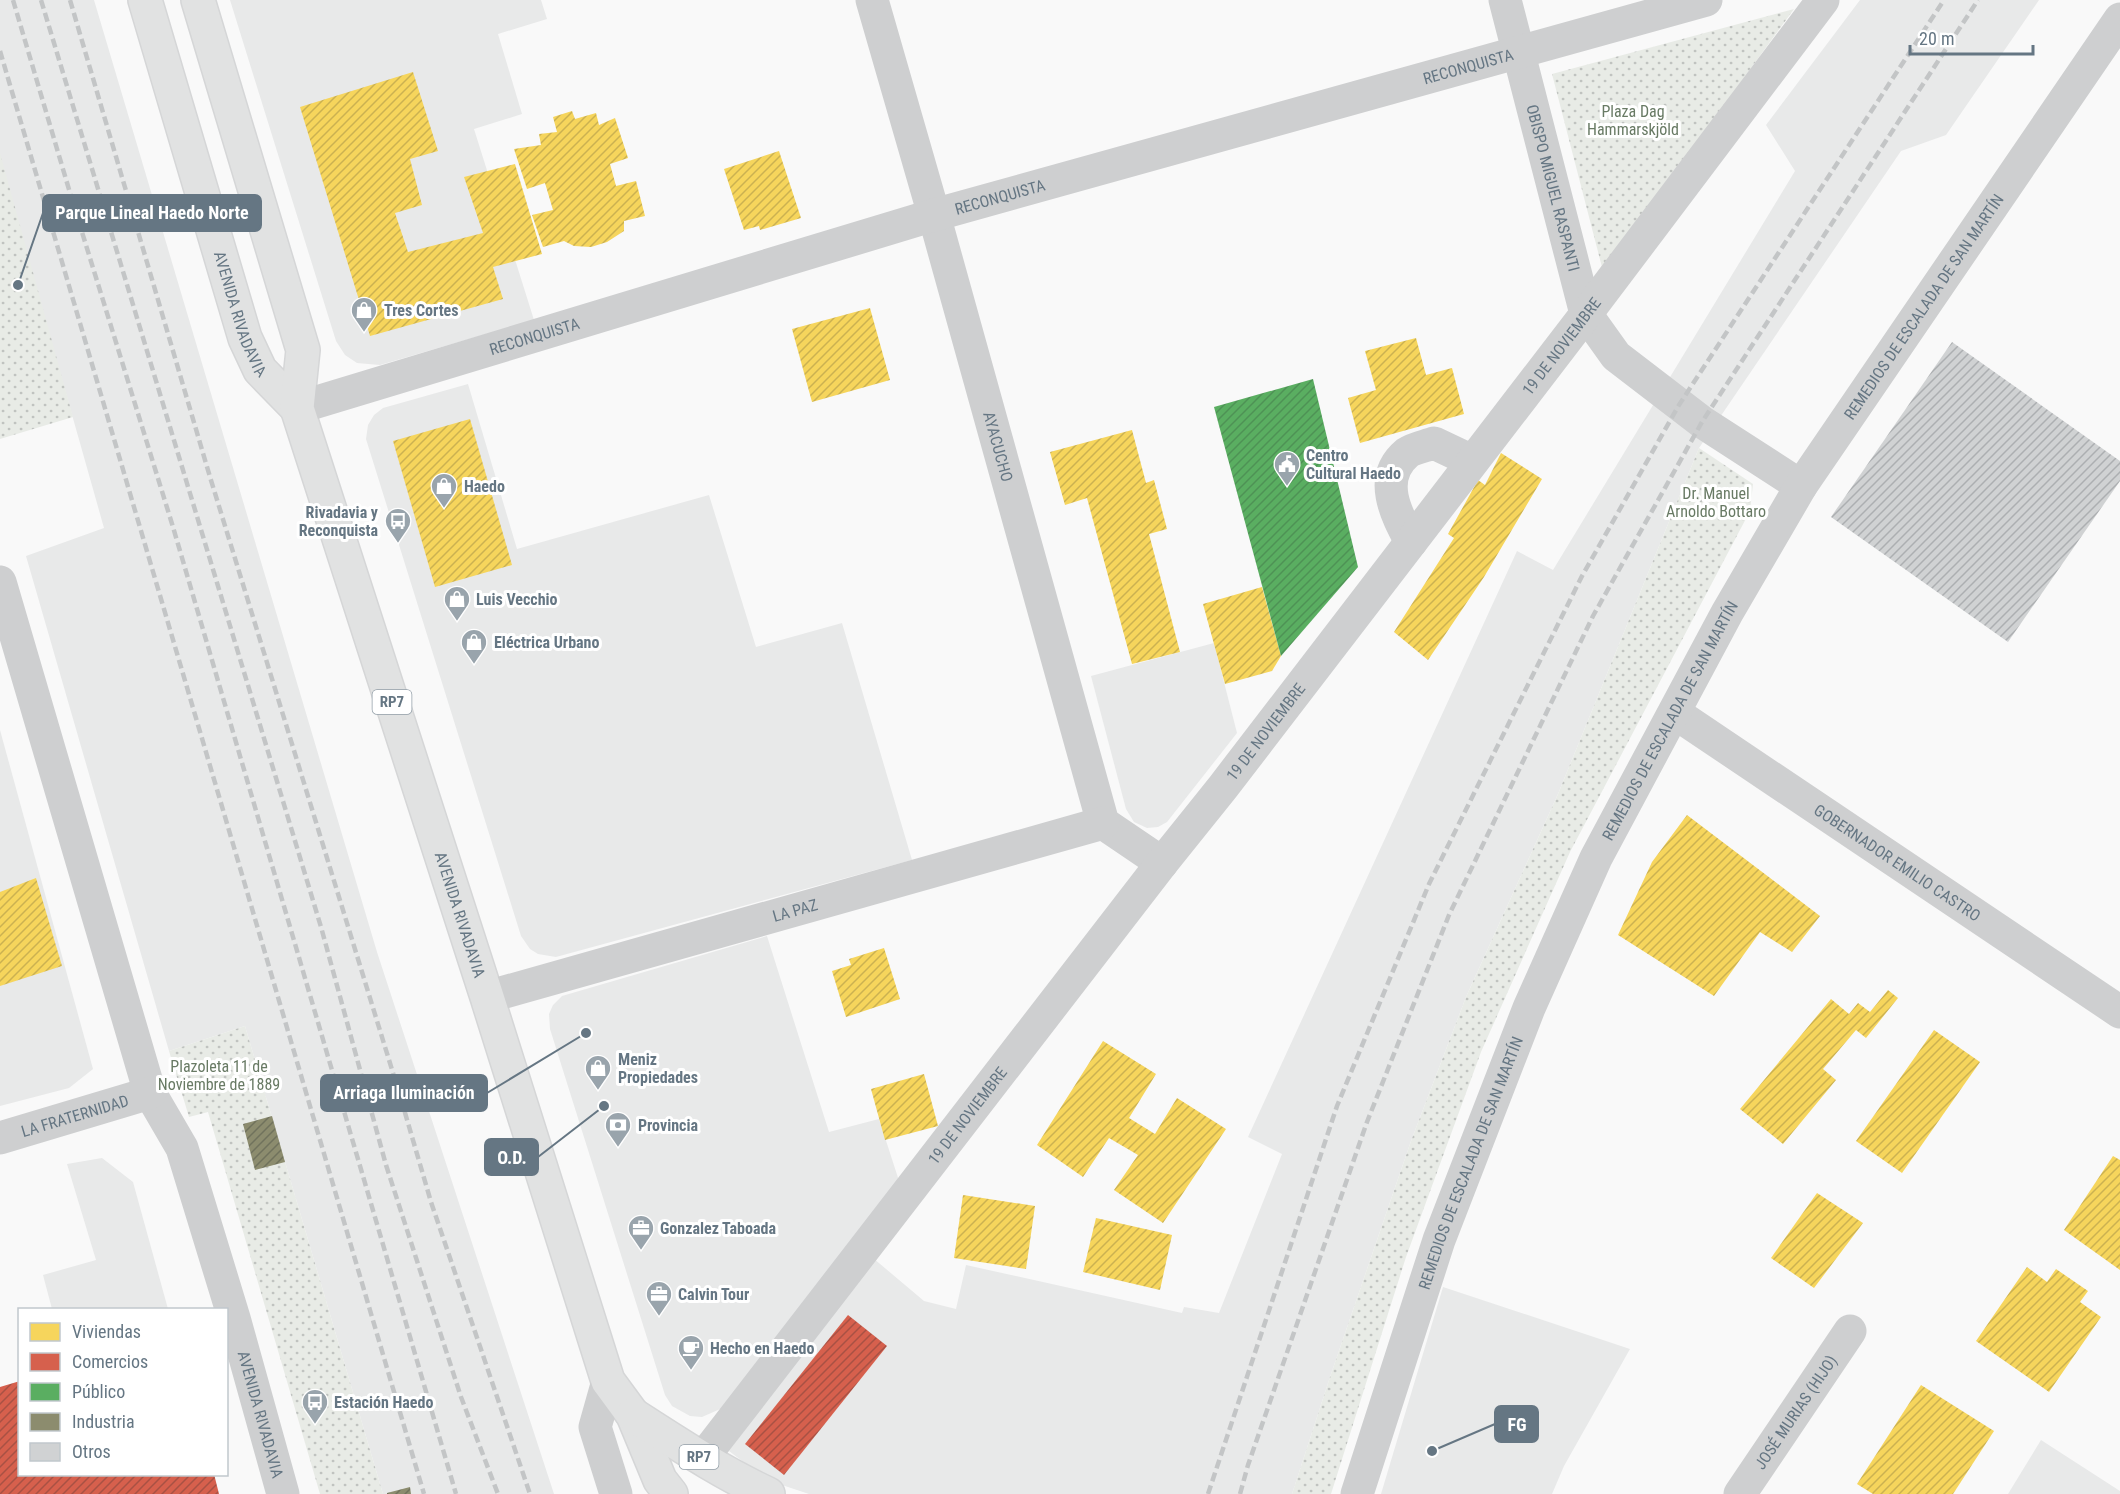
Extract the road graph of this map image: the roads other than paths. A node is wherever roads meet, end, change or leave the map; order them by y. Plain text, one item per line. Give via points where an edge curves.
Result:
1 (145, 0) edge
2 (198, 0) edge
3 (872, 0) edge
4 (1505, 0) edge
5 (1706, 0) edge
6 (1823, 0) edge
7 (2120, 19) edge
8 (1519, 51) junction
9 (934, 215) junction
10 (1586, 314) junction
11 (297, 408) junction
12 (1472, 461) junction
13 (1801, 486) junction
14 (1411, 542) junction
15 (0, 582) edge
16 (1675, 713) junction
17 (1103, 824) junction
18 (1162, 863) junction
19 (487, 997) junction
20 (2120, 1012) edge
21 (150, 1093) junction
22 (0, 1138) edge
23 (1850, 1331) dead end
24 (608, 1381) junction
25 (633, 1415) junction
26 (702, 1459) junction
27 (283, 1494) edge
28 (616, 1494) edge
29 (649, 1494) edge
30 (671, 1494) edge
31 (768, 1494) edge
32 (1357, 1494) edge
33 (1740, 1494) edge

1 - 11 main road, AVENIDA RIVADAVIA / RP7 via 245,338 260,370
2 - 11 main road, AVENIDA RIVADAVIA / RP7 via 303,350
3 - 9 street, AYACUCHO
4 - 8 street, OBISPO MIGUEL RASPANTI
5 - 8 street, RECONQUISTA
6 - 10 street, 19 DE NOVIEMBRE
7 - 13 street, REMEDIOS DE ESCALADA DE SAN MARTÍN
8 - 9 street, RECONQUISTA
8 - 10 street, OBISPO MIGUEL RASPANTI
9 - 11 street, RECONQUISTA
9 - 17 street, AYACUCHO
10 - 12 street, 19 DE NOVIEMBRE
10 - 13 street, OBISPO MIGUEL RASPANTI via 1617,356 1702,422
11 - 19 main road, AVENIDA RIVADAVIA / RP7
12 - 14 street, 19 DE NOVIEMBRE
12 - 14 street via 1434,443 1408,452 1394,470 1390,489 1398,519
13 - 16 street, REMEDIOS DE ESCALADA DE SAN MARTÍN
14 - 18 street, 19 DE NOVIEMBRE
15 - 21 street, AVENIDA RIVADAVIA
16 - 20 street, GOBERNADOR EMILIO CASTRO
16 - 32 street, REMEDIOS DE ESCALADA DE SAN MARTÍN via 1596,858 1529,1008 1439,1240
17 - 18 street
17 - 19 street, LA PAZ
18 - 26 street, 19 DE NOVIEMBRE
19 - 24 main road, AVENIDA RIVADAVIA / RP7
21 - 22 street, LA FRATERNIDAD
21 - 27 street, AVENIDA RIVADAVIA via 186,1159
23 - 33 street, JOSÉ MURIAS (HIJO)
24 - 25 main road, AVENIDA RIVADAVIA / RP7
24 - 28 street via 595,1427
25 - 26 main road, AVENIDA RIVADAVIA / RP7
25 - 29 street via 631,1440
25 - 30 main road, AVENIDA RIVADAVIA / RP7 via 660,1480
26 - 31 main road, AVENIDA RIVADAVIA / RP7

